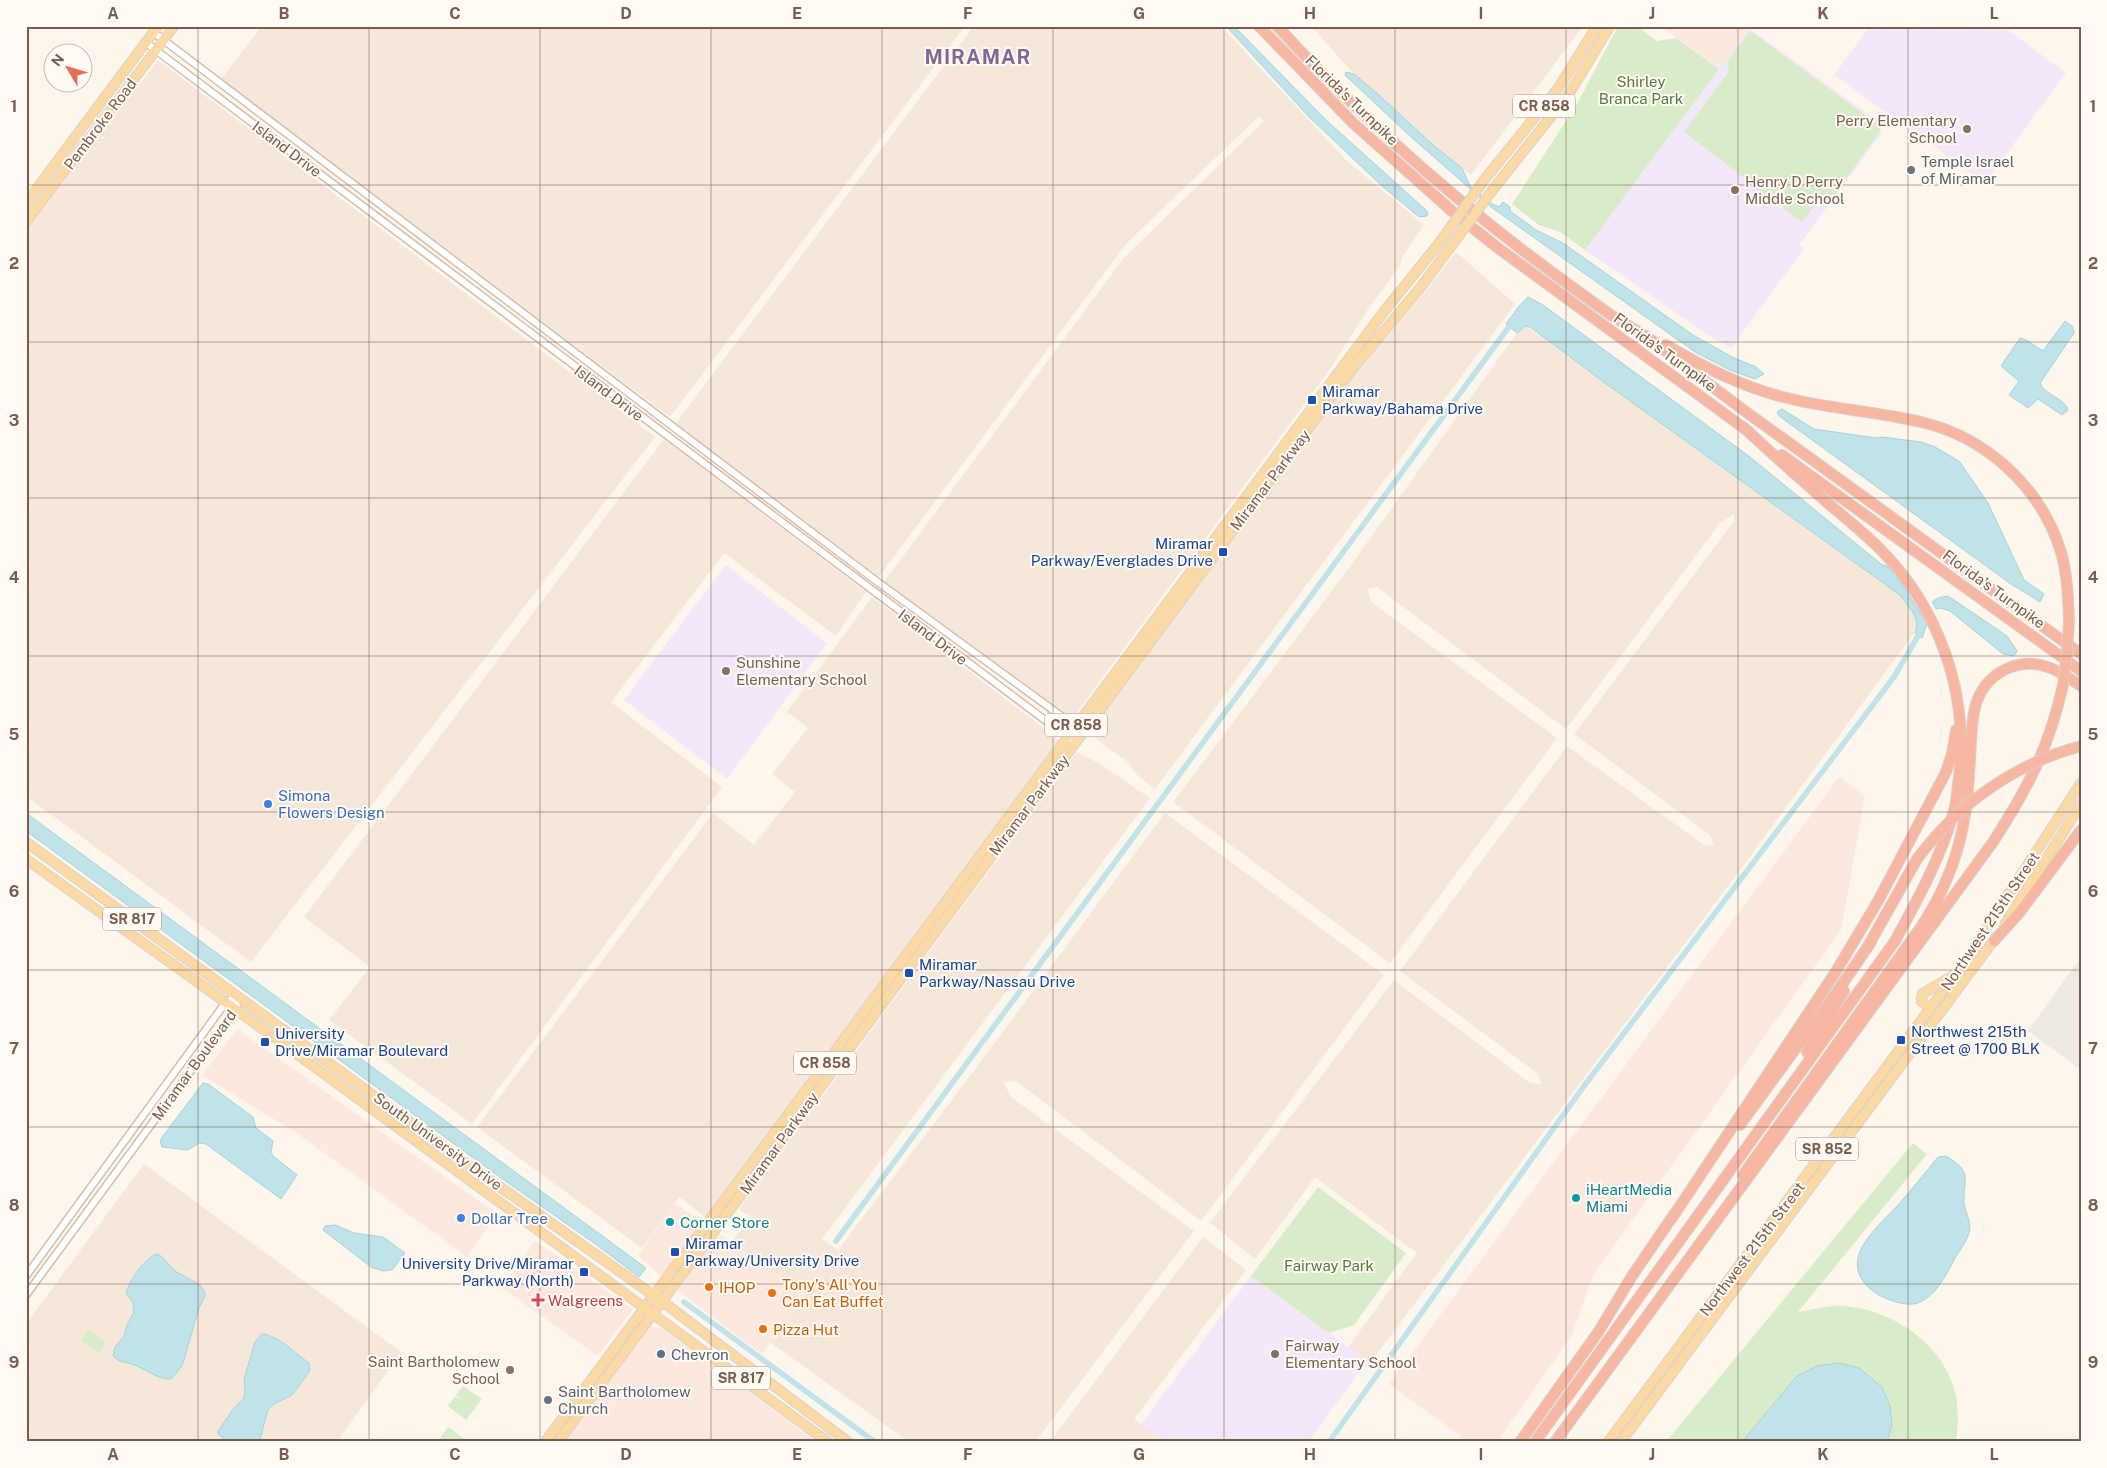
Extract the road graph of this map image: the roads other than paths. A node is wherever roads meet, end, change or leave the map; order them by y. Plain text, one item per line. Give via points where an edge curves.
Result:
1 (174, 26) edge
2 (1258, 26) edge
3 (1277, 26) edge
4 (1597, 26) edge
5 (1610, 26) edge
6 (155, 29) edge
7 (163, 40) junction
8 (145, 42) junction
9 (156, 50) junction
10 (26, 203) edge
11 (26, 222) edge
12 (1654, 340) junction
13 (1743, 427) junction
14 (1938, 636) junction
15 (2081, 654) edge
16 (2081, 671) edge
17 (2081, 686) edge
18 (1079, 730) junction
19 (1071, 740) junction
20 (2081, 746) edge
21 (2081, 783) edge
22 (2081, 804) edge
23 (2081, 830) edge
24 (26, 842) edge
25 (26, 858) edge
26 (1994, 941) junction
27 (1870, 942) junction
28 (1957, 972) junction
29 (238, 996) junction
30 (226, 1002) junction
31 (1931, 1008) junction
32 (236, 1009) junction
33 (1770, 1112) junction
34 (436, 1141) junction
35 (415, 1142) junction
36 (1672, 1218) junction
37 (1698, 1248) junction
38 (26, 1276) edge
39 (26, 1295) edge
40 (652, 1295) junction
41 (663, 1302) junction
42 (644, 1306) junction
43 (654, 1314) junction
44 (1697, 1322) junction
45 (1694, 1343) junction
46 (578, 1396) junction
47 (581, 1411) junction
48 (553, 1437) edge
49 (545, 1442) edge
50 (558, 1442) edge
51 (828, 1442) edge
52 (848, 1442) edge
53 (1520, 1442) edge
54 (1535, 1442) edge
55 (1555, 1442) edge
56 (1608, 1442) edge
57 (1621, 1442) edge

1 - 7 main road, Pembroke Road
2 - 13 highway, Florida's Turnpike via 1352,123 1453,212
3 - 12 highway, Florida's Turnpike via 1358,109 1446,188 1538,262 1615,318
4 - 18 main road, Miramar Parkway / CR 858, bridge via 1559,87 1378,320
5 - 18 main road, Miramar Parkway / CR 858, bridge via 1564,101 1420,288 1353,368
6 - 7 street, Island Drive
6 - 8 main road, Pembroke Road
7 - 9 main road, Pembroke Road
7 - 18 street, Island Drive via 878,583
8 - 9 street, Island Drive
8 - 10 main road, Pembroke Road
9 - 11 main road, Pembroke Road
9 - 19 street, Island Drive
12 - 15 highway, Florida's Turnpike via 1742,409
12 - 37 highway, bridge via 1710,371 1748,387 1785,398 1921,422 1954,433 1987,451 2024,484 2052,527 2064,564 2069,619 2068,653 2056,717 2046,747 2017,804 1993,842
13 - 14 highway via 1879,548 1921,600
13 - 16 highway, Florida's Turnpike
14 - 33 highway via 1954,682 1962,750 1955,808 1939,858 1895,941
14 - 36 highway via 1956,721 1946,772 1878,901 1835,973
17 - 37 highway via 2049,666 2027,663 2000,672 1984,688 1973,716 1963,827 1956,856 1936,901 1921,927 1754,1158
18 - 19 main road, Miramar Parkway / CR 858
19 - 40 main road, Miramar Parkway / CR 858
19 - 41 main road, Miramar Parkway / CR 858
20 - 27 highway, bridge via 2034,762 1992,786 1964,807 1918,860
21 - 28 main road, Northwest 215th Street / SR 852
22 - 26 main road, Northwest 215th Street / SR 852
23 - 26 highway via 2020,912
24 - 29 main road, South University Drive / SR 817
25 - 30 main road, South University Drive / SR 817
26 - 45 main road, Northwest 215th Street / SR 852
27 - 33 highway via 1842,995
27 - 36 highway
28 - 31 main road, Northwest 215th Street / SR 852
28 - 31 main road via 1922,994 1921,1001
29 - 30 street, Miramar Boulevard
29 - 32 street, Miramar Boulevard
29 - 34 main road, South University Drive / SR 817
30 - 32 main road, South University Drive / SR 817
30 - 38 street, Miramar Boulevard
31 - 44 main road, Northwest 215th Street / SR 852
32 - 35 main road, South University Drive / SR 817
32 - 39 street, Miramar Boulevard
33 - 54 highway
34 - 35 main road
34 - 40 main road, South University Drive / SR 817
35 - 42 main road, South University Drive / SR 817
36 - 53 highway
37 - 55 highway
40 - 41 main road, South University Drive / SR 817
40 - 42 main road, Miramar Parkway / CR 858
41 - 43 main road, Miramar Parkway / CR 858
41 - 52 main road, South University Drive / SR 817
42 - 43 main road, South University Drive / SR 817
42 - 46 main road, Miramar Parkway / CR 858
43 - 47 main road, Miramar Parkway / CR 858
43 - 51 main road, South University Drive / SR 817
44 - 45 main road via 1699,1330
44 - 56 main road, Northwest 215th Street / SR 852
45 - 57 main road, Northwest 215th Street / SR 852
46 - 47 main road via 582,1401
46 - 48 main road, Miramar Parkway / CR 858
47 - 50 main road, Miramar Parkway / CR 858
48 - 49 main road, Miramar Parkway / CR 858

